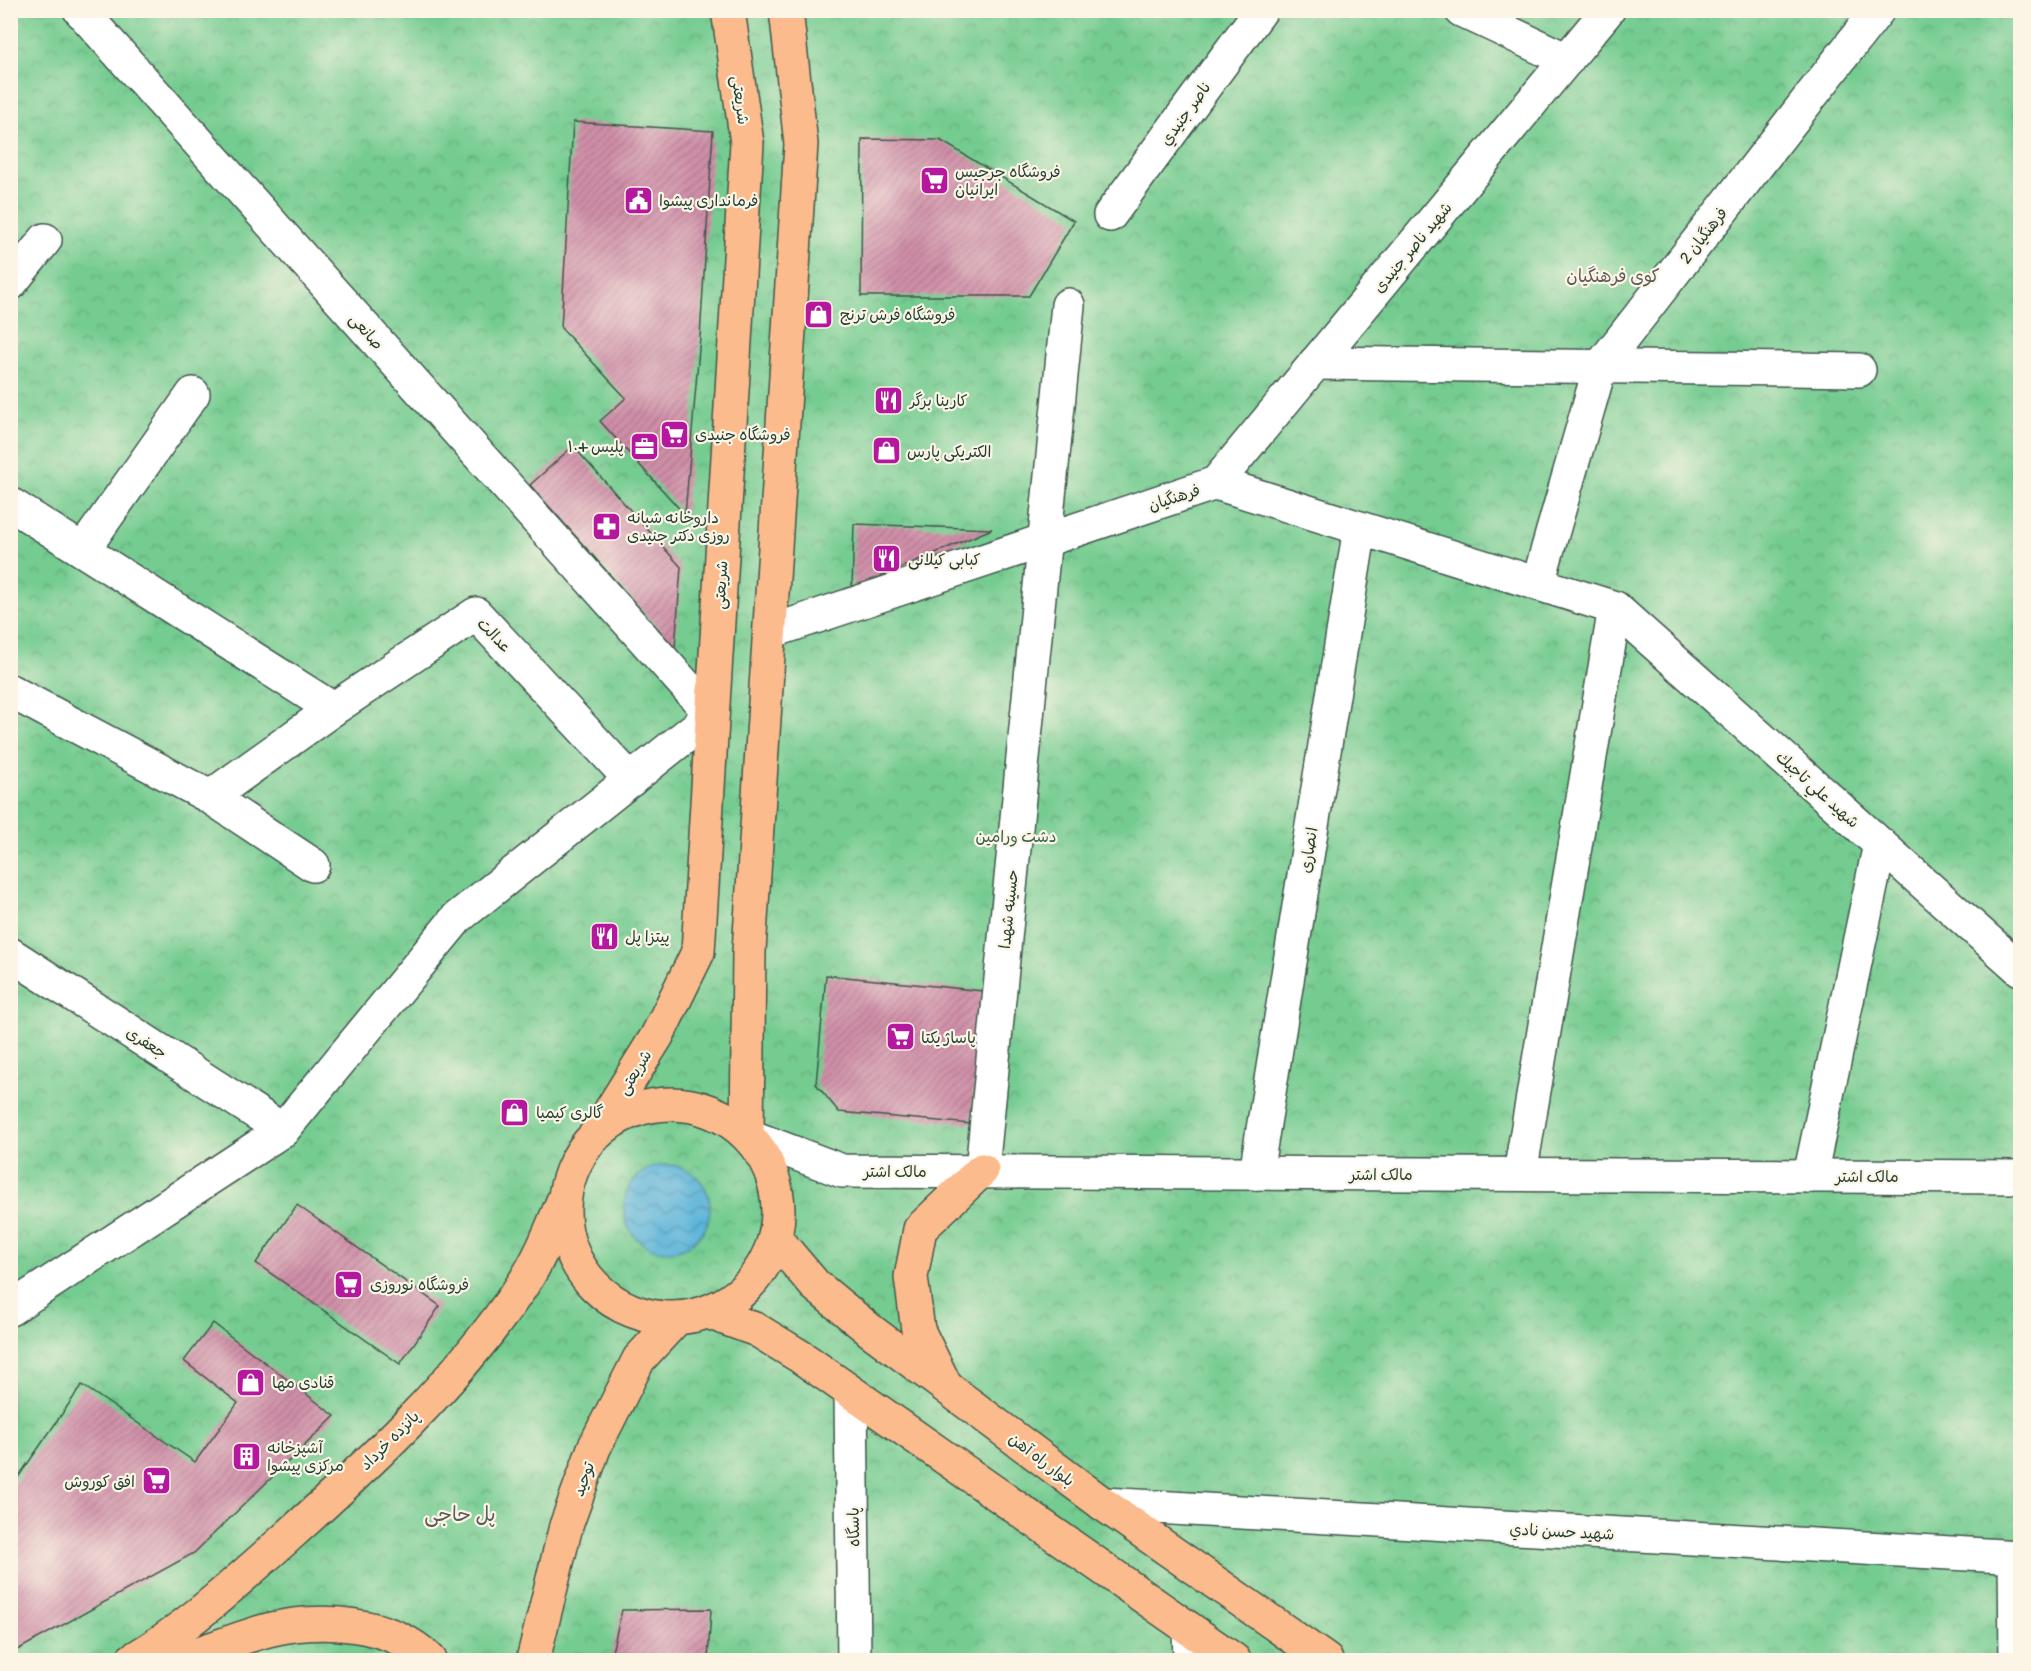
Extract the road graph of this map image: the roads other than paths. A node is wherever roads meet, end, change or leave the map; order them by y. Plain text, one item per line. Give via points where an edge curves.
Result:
1 (80, 10) edge
2 (728, 10) edge
3 (786, 10) edge
4 (1261, 10) edge
5 (1461, 10) edge
6 (1608, 10) edge
7 (1878, 10) edge
8 (1567, 60) junction
9 (1110, 215) dead end
10 (45, 240) dead end
11 (10, 285) edge
12 (1068, 305) dead end
13 (1315, 363) junction
14 (1600, 367) junction
15 (1859, 370) dead end
16 (193, 394) dead end
17 (1216, 483) junction
18 (10, 504) edge
19 (1360, 528) junction
20 (1045, 540) junction
21 (83, 550) junction
22 (1538, 583) junction
23 (1615, 608) junction
24 (770, 632) junction
25 (10, 691) edge
26 (333, 709) junction
27 (712, 715) junction
28 (631, 780) junction
29 (210, 797) junction
30 (1880, 844) junction
31 (313, 865) dead end
32 (10, 954) edge
33 (2020, 969) edge
34 (283, 1130) junction
35 (596, 1134) junction
36 (747, 1135) junction
37 (982, 1170) junction
38 (1256, 1173) junction
39 (1520, 1174) junction
40 (1810, 1176) junction
41 (2020, 1177) edge
42 (565, 1197) junction
43 (775, 1238) junction
44 (10, 1309) edge
45 (693, 1315) junction
46 (946, 1387) junction
47 (851, 1393) junction
48 (1103, 1504) junction
49 (2018, 1557) edge
50 (1189, 1645) edge
51 (132, 1660) edge
52 (176, 1660) edge
53 (430, 1660) edge
54 (533, 1660) edge
55 (854, 1660) edge
56 (1234, 1660) edge
57 (1326, 1660) edge
58 (2016, 1660) edge

1 - 27 street, صانعی
2 - 27 main road, شریعتی via 747,143
3 - 24 main road via 801,144
4 - 9 street, ناصر جنيدي
5 - 8 street
6 - 8 street, شهيد ناصر جنیدی
7 - 14 street, فرهنگيان 2
8 - 13 street, شهيد ناصر جنیدی
10 - 11 street
12 - 20 street
13 - 14 street
13 - 17 street, شهيد ناصر جنیدی
14 - 15 street
14 - 22 street, فرهنگيان 2
16 - 21 street
17 - 19 street, فرهنگیان
17 - 20 street, فرهنگیان
18 - 21 street
19 - 22 street, فرهنگیان
19 - 38 street, انصاری
20 - 24 street, فرهنگیان
20 - 37 street, حسینه شهدا
21 - 26 street
22 - 23 street, فرهنگیان
23 - 30 street, شهيد علي تاجيك
23 - 39 street
24 - 36 main road via 749,951
25 - 29 street
26 - 28 street, عدالت via 477,614
26 - 29 street, عدالت
27 - 28 street
27 - 35 main road, شریعتی via 698,952 657,1036
28 - 34 street via 457,918
29 - 31 street
30 - 33 street, شهيد علي تاجيك
30 - 40 street
32 - 34 street, جعفری
34 - 44 street
35 - 36 main road via 623,1115 655,1104 688,1104 720,1115
35 - 42 main road via 575,1163
36 - 37 street, مالک اشتر via 842,1171
36 - 43 main road via 764,1157 775,1183 779,1211
37 - 38 street, مالک اشتر
37 - 46 main road via 920,1229 911,1278 918,1330
38 - 39 street, مالک اشتر
39 - 40 street, مالک اشتر
40 - 41 street, مالک اشتر
42 - 45 main road via 566,1228 575,1258 593,1284 618,1303 646,1315
42 - 51 main road, پانزده خرداد via 522,1286 466,1358 401,1431 190,1622
43 - 45 main road via 761,1269 738,1295
43 - 46 main road, بلوار راه آهن via 815,1285
45 - 47 main road via 757,1330
45 - 54 main road, توحید via 639,1359 594,1448 566,1526
46 - 48 main road, بلوار راه آهن
47 - 50 main road
47 - 55 street, پاسگاه
48 - 49 street, شهيد حسن نادي
48 - 57 main road, بلوار راه آهن
49 - 58 street
50 - 56 main road
52 - 53 main road via 268,1630 314,1624 361,1627 390,1635

